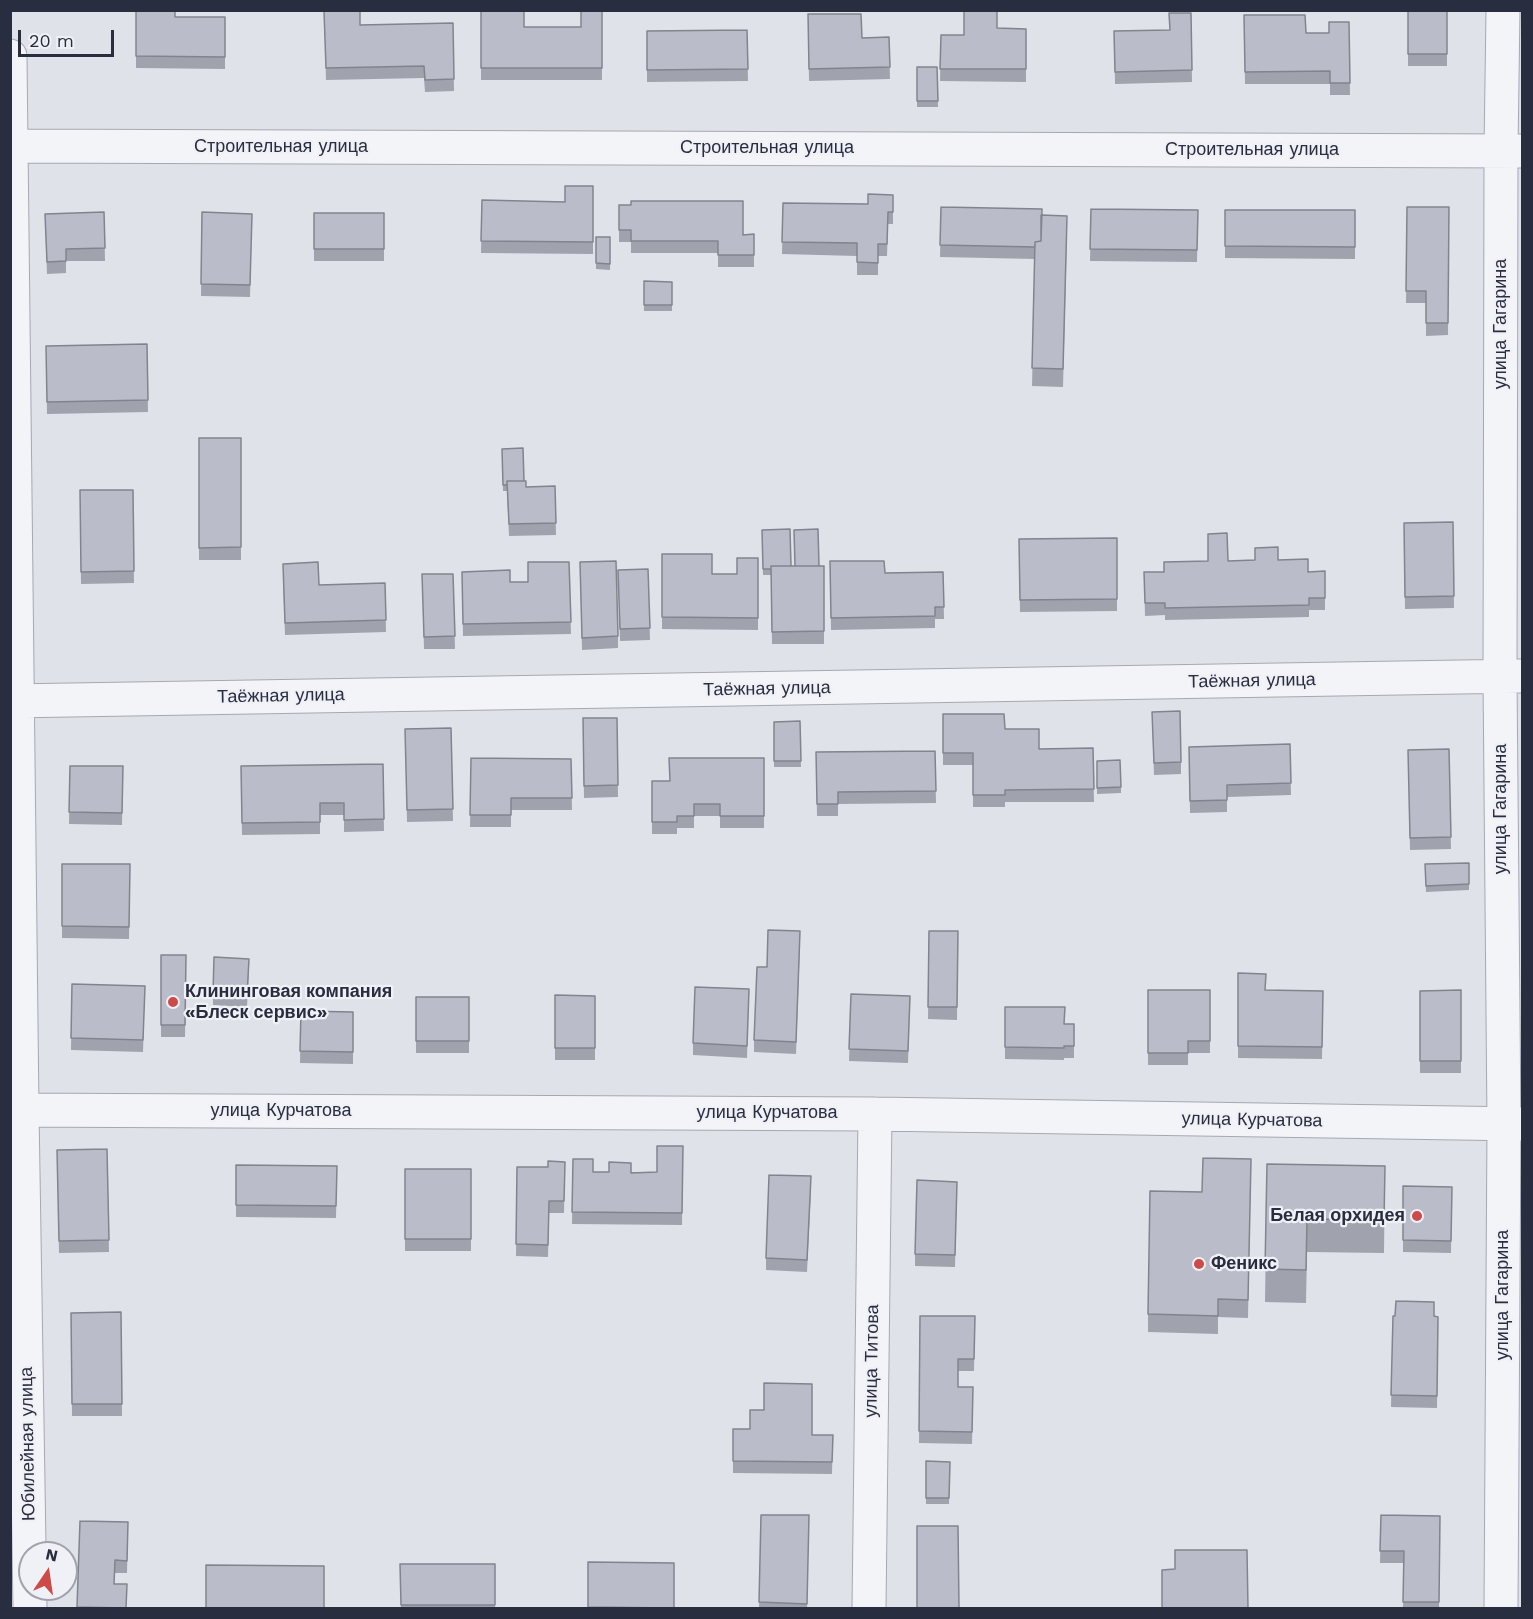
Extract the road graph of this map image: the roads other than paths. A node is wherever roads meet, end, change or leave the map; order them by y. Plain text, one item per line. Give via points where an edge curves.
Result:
1 (1503, 10) edge
2 (10, 56) edge
3 (12, 146) edge
4 (1512, 151) edge
5 (1511, 677) edge
6 (14, 701) edge
7 (16, 1110) edge
8 (875, 1114) junction
9 (1513, 1124) edge
10 (30, 1608) edge
11 (869, 1608) edge
12 (1501, 1608) edge

1 - 4 street, улица Гагарина
2 - 3 street, Юбилейная улица
3 - 4 street, Строительная улица
3 - 6 street, Юбилейная улица
4 - 5 street, улица Гагарина
5 - 6 street, Таёжная улица
5 - 9 street, улица Гагарина
6 - 7 street, Юбилейная улица
7 - 8 street, улица Курчатова
7 - 10 street, Юбилейная улица
8 - 9 street, улица Курчатова
8 - 11 street, улица Титова
9 - 12 street, улица Гагарина

